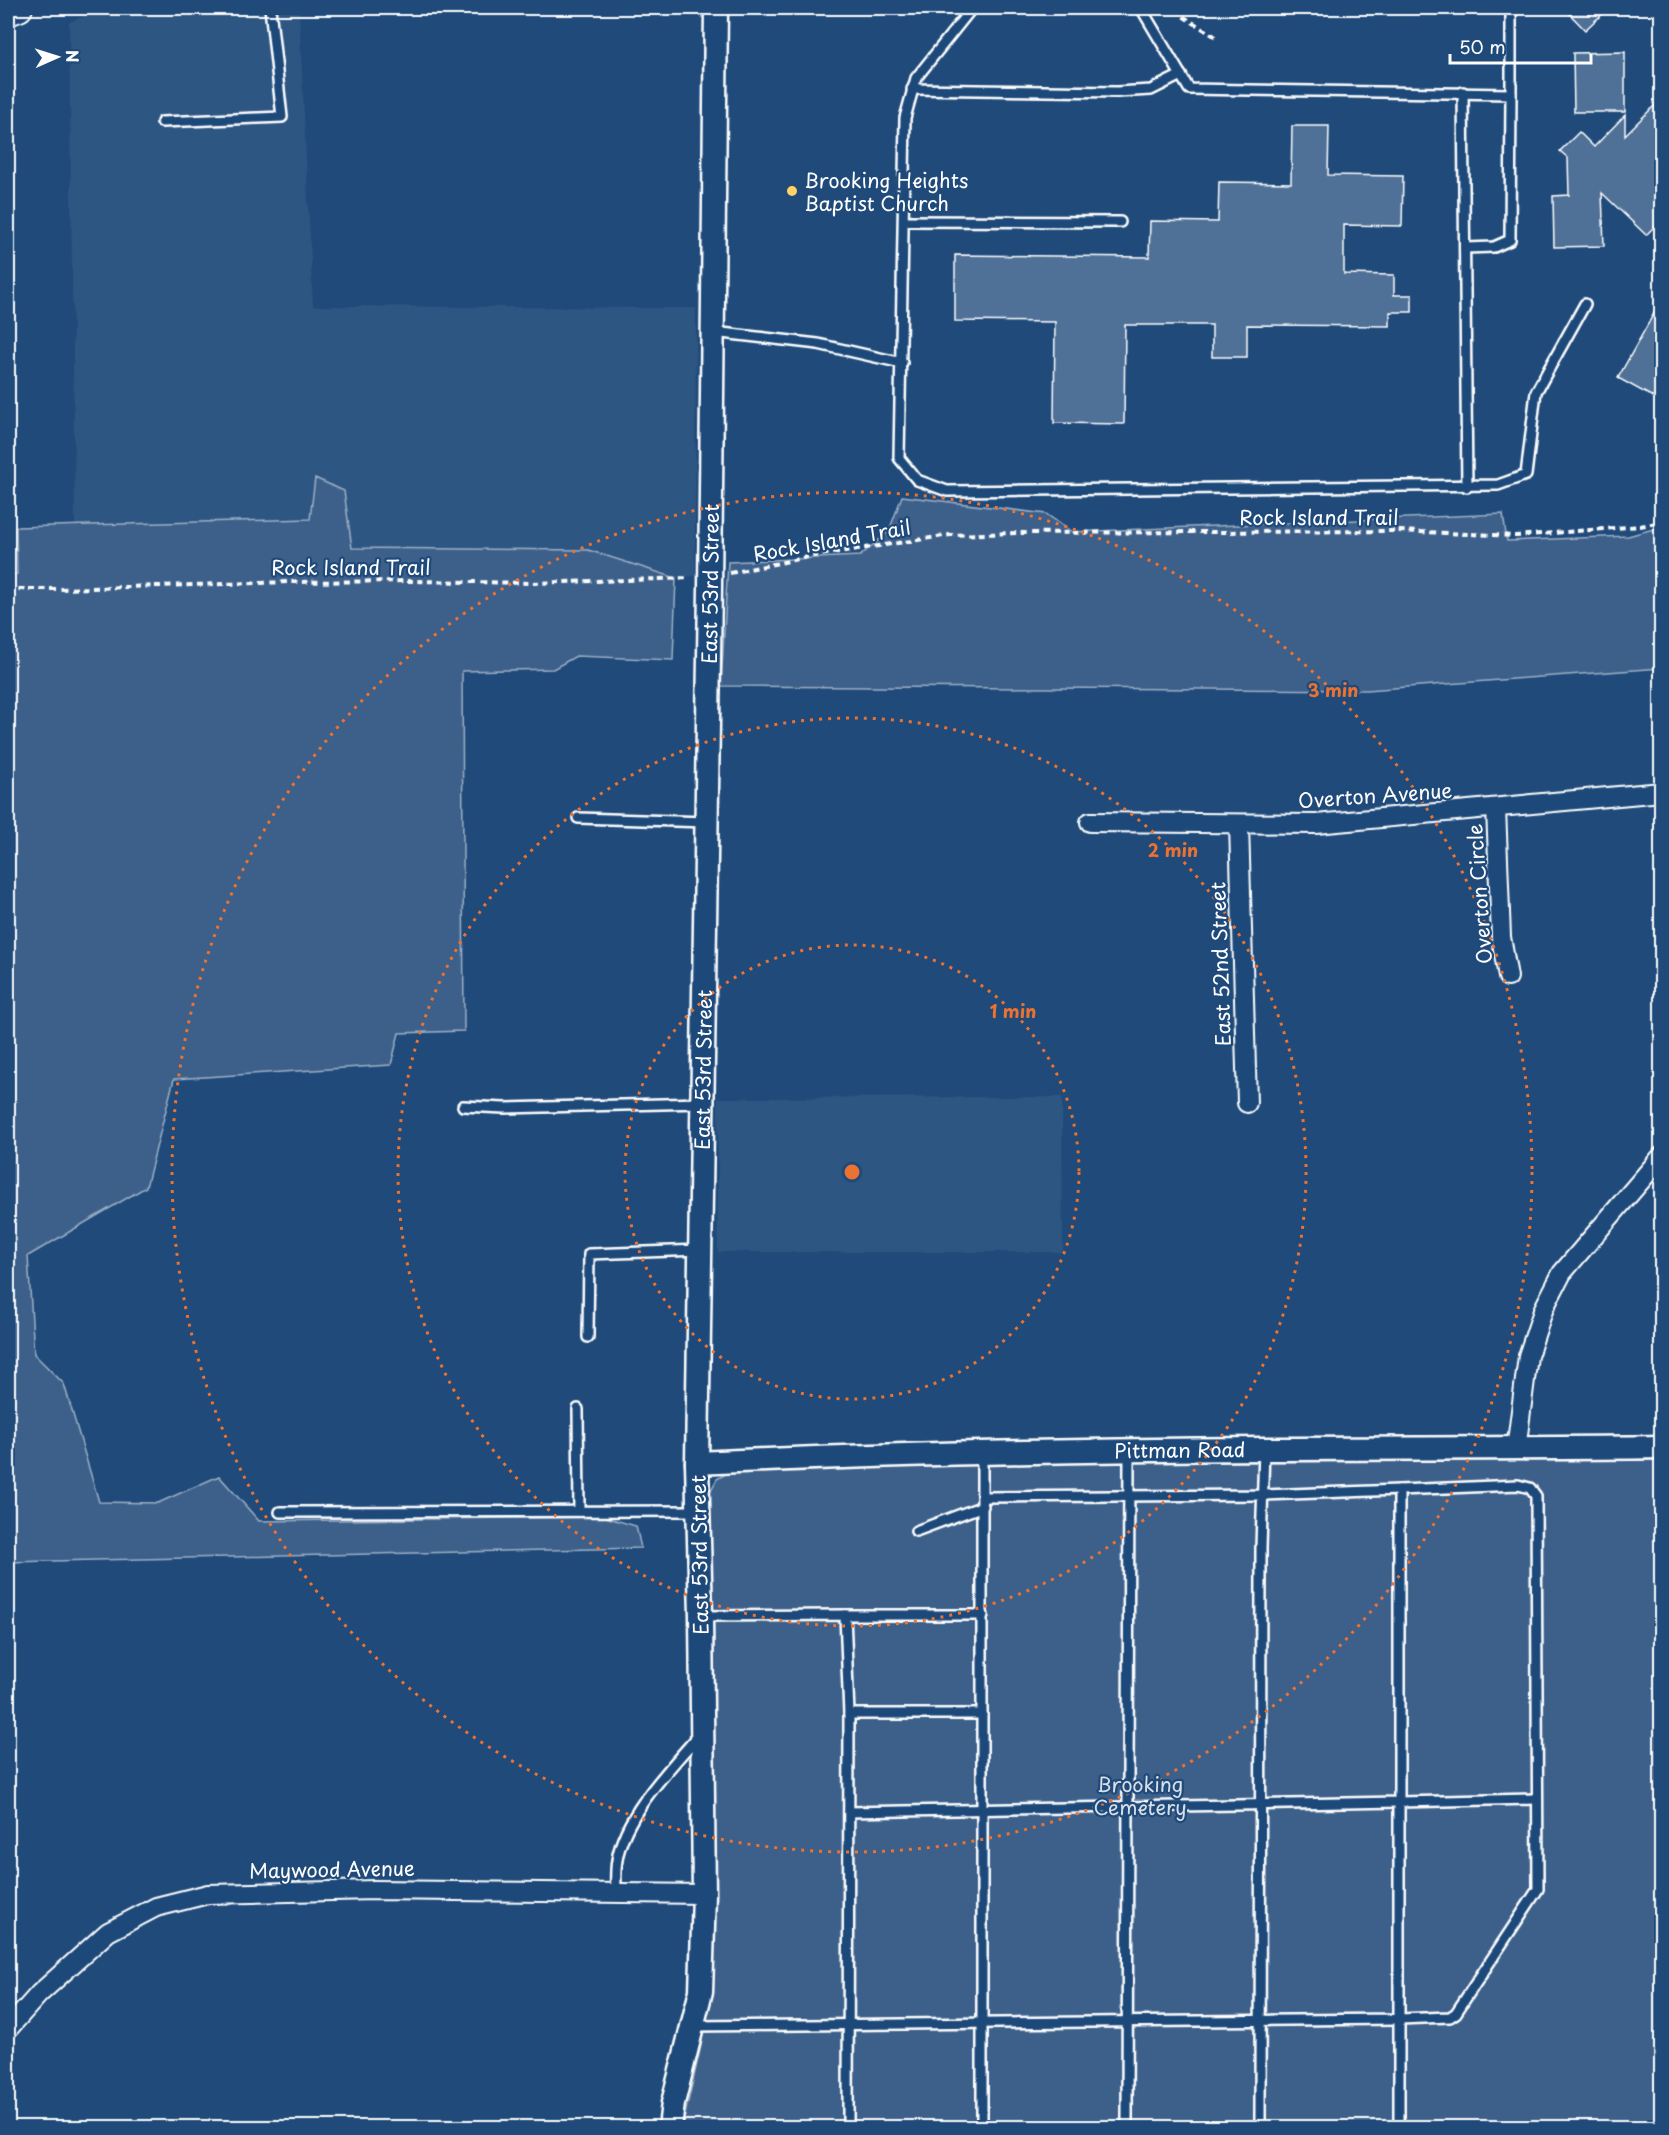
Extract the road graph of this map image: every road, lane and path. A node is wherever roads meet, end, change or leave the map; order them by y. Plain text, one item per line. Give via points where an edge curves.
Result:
1 (19, 8) edge
2 (270, 8) edge
3 (716, 8) edge
4 (972, 8) edge
5 (1141, 8) edge
6 (1178, 8) edge
7 (1511, 8) edge
8 (8, 12) edge
9 (1216, 37) dead end
10 (1181, 75) junction
11 (912, 89) junction
12 (1463, 92) junction
13 (1511, 94) junction
14 (162, 122) dead end
15 (905, 221) junction
16 (1120, 222) dead end
17 (1465, 248) junction
18 (1586, 304) dead end
19 (713, 332) junction
20 (902, 363) junction
21 (1467, 487) junction
22 (1662, 522) edge
23 (710, 578) junction
24 (8, 589) edge
25 (1662, 792) edge
26 (1496, 808) junction
27 (578, 818) dead end
28 (707, 822) junction
29 (1090, 822) dead end
30 (1239, 824) junction
31 (1508, 977) dead end
32 (702, 1103) junction
33 (1247, 1103) dead end
34 (463, 1106) dead end
35 (1662, 1156) edge
36 (700, 1250) junction
37 (588, 1337) dead end
38 (578, 1409) dead end
39 (1662, 1447) edge
40 (1264, 1449) junction
41 (1516, 1450) junction
42 (1129, 1451) junction
43 (982, 1453) junction
44 (697, 1463) junction
45 (1399, 1490) junction
46 (1130, 1494) junction
47 (1263, 1495) junction
48 (983, 1501) junction
49 (579, 1511) junction
50 (280, 1512) dead end
51 (698, 1512) junction
52 (916, 1531) dead end
53 (845, 1615) junction
54 (983, 1615) junction
55 (701, 1616) junction
56 (849, 1714) junction
57 (982, 1714) junction
58 (702, 1731) junction
59 (1537, 1799) junction
60 (1399, 1802) junction
61 (1261, 1806) junction
62 (1128, 1808) junction
63 (982, 1809) junction
64 (849, 1812) junction
65 (616, 1893) junction
66 (704, 1894) junction
67 (1399, 2019) junction
68 (1127, 2021) junction
69 (1260, 2021) junction
70 (982, 2022) junction
71 (849, 2023) junction
72 (692, 2026) junction
73 (8, 2029) edge
74 (670, 2127) edge
75 (848, 2127) edge
76 (982, 2127) edge
77 (1127, 2127) edge
78 (1260, 2127) edge
79 (1399, 2127) edge

1 - 8 main road
2 - 14 lane via 282,117
3 - 19 street, East 53rd Street
4 - 11 lane via 916,78
5 - 10 lane
6 - 9 path via 1180,15
7 - 13 lane
10 - 11 lane via 1151,90 1117,92
10 - 12 lane via 1189,89
11 - 15 lane via 905,118
12 - 13 lane
12 - 17 lane
13 - 17 lane via 1510,240 1494,247
15 - 16 lane
15 - 20 lane
17 - 21 lane
18 - 21 lane via 1536,392 1526,475 1498,485
19 - 20 lane via 818,344
19 - 23 street, East 53rd Street
20 - 21 lane via 899,458 917,480 947,491
22 - 23 path, Rock Island Trail via 1516,536 1399,531 950,536 813,556
23 - 24 path, Rock Island Trail via 532,584 289,582
23 - 28 street, East 53rd Street
25 - 26 street, Overton Avenue
26 - 30 street, Overton Avenue via 1316,824
26 - 31 street, Overton Circle via 1501,938
27 - 28 lane
28 - 32 street, East 53rd Street
29 - 30 street, Overton Avenue
30 - 33 street, East 52nd Street
32 - 34 lane
32 - 36 street, East 53rd Street
35 - 41 street via 1562,1273 1544,1308 1528,1356
36 - 37 lane via 589,1254
36 - 44 street, East 53rd Street
38 - 49 lane
39 - 41 street, Pittman Road
40 - 41 street, Pittman Road
40 - 42 street, Pittman Road
40 - 47 lane
42 - 43 street, Pittman Road
42 - 46 lane
43 - 44 street, Pittman Road
43 - 48 lane
44 - 51 street, East 53rd Street
45 - 47 lane
45 - 59 lane via 1518,1485 1530,1488 1536,1496
45 - 60 lane
46 - 47 lane
46 - 48 lane
46 - 62 lane
47 - 61 lane
48 - 52 lane
48 - 54 lane
49 - 50 lane
49 - 51 lane
51 - 55 street, East 53rd Street
53 - 54 lane
53 - 55 lane
53 - 56 lane
54 - 57 lane
55 - 58 street, East 53rd Street
56 - 57 lane
56 - 64 lane
57 - 63 lane
58 - 65 lane via 646,1798 629,1826 617,1858
58 - 66 street, East 53rd Street
59 - 60 lane
59 - 67 lane via 1538,1889 1456,2013 1450,2017
60 - 61 lane
60 - 67 lane
61 - 62 lane
61 - 69 lane
62 - 63 lane
62 - 68 lane
63 - 64 lane
63 - 70 lane
64 - 71 lane
65 - 66 street, Maywood Avenue
65 - 73 street, Maywood Avenue via 375,1890 208,1894 156,1907 108,1932 39,1994
66 - 72 street, East 53rd Street via 701,1991
67 - 69 lane
67 - 79 lane
68 - 69 lane
68 - 70 lane
68 - 77 lane
69 - 78 lane
70 - 71 lane
70 - 76 lane
71 - 72 lane
71 - 75 lane
72 - 74 street, East 53rd Street

